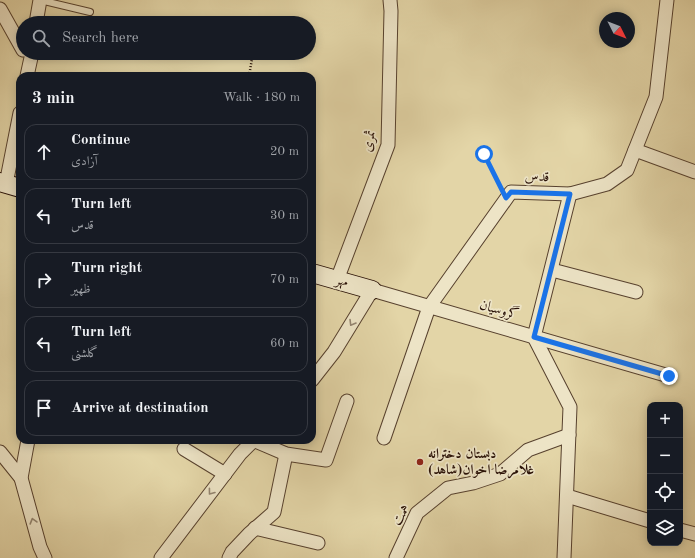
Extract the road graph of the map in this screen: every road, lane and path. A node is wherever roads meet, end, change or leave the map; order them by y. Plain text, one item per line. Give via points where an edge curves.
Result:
1 (40, 0) edge
2 (390, 0) edge
3 (668, 0) edge
4 (0, 10) edge
5 (90, 12) dead end
6 (37, 16) edge
7 (16, 38) edge
8 (29, 60) edge
9 (252, 60) edge
10 (27, 72) edge
11 (250, 72) edge
12 (16, 139) edge
13 (635, 150) junction
14 (484, 154) dead end
15 (695, 172) edge
16 (9, 184) edge
17 (570, 194) junction
18 (506, 198) junction
19 (552, 270) junction
20 (316, 274) edge
21 (337, 280) junction
22 (372, 290) junction
23 (636, 292) dead end
24 (429, 306) junction
25 (534, 337) junction
26 (316, 375) edge
27 (669, 376) dead end
28 (347, 401) dead end
29 (569, 435) junction
30 (384, 438) dead end
31 (27, 444) edge
32 (250, 444) edge
33 (263, 444) edge
34 (184, 449) dead end
35 (0, 452) edge
36 (286, 454) junction
37 (225, 474) junction
38 (21, 478) junction
39 (567, 496) junction
40 (647, 520) edge
41 (255, 528) junction
42 (683, 531) edge
43 (695, 534) edge
44 (318, 543) dead end
45 (45, 558) edge
46 (161, 558) edge
47 (230, 558) edge
48 (396, 558) edge
49 (564, 558) edge

1 - 5 lane
1 - 6 street
2 - 21 street, ثمری via 388,145
3 - 13 street, قدس via 656,97
4 - 7 street
8 - 10 street
9 - 11 path
12 - 16 street
13 - 15 street
13 - 17 street, قدس via 627,170 607,184
14 - 18 path
17 - 18 street, قدس via 511,192
17 - 19 street
18 - 24 street
19 - 23 street
19 - 25 street
20 - 21 street, مهر
21 - 22 street, مهر
22 - 24 street, گروسیان
22 -> 26 street via 334,352
24 - 25 street, گروسیان
24 - 30 street
25 - 27 street, گروسیان
25 - 29 street via 570,407
28 - 36 street via 326,460
29 - 39 street
29 - 48 street, همت via 528,450 500,474 448,488 417,514
31 - 38 street
32 - 37 street
33 - 36 street
34 - 37 street
35 - 38 street
36 - 41 street via 274,512
37 -> 46 street
45 -> 38 street
39 - 40 street
39 - 49 street
41 - 44 street
41 - 47 street via 232,552
42 - 43 street

